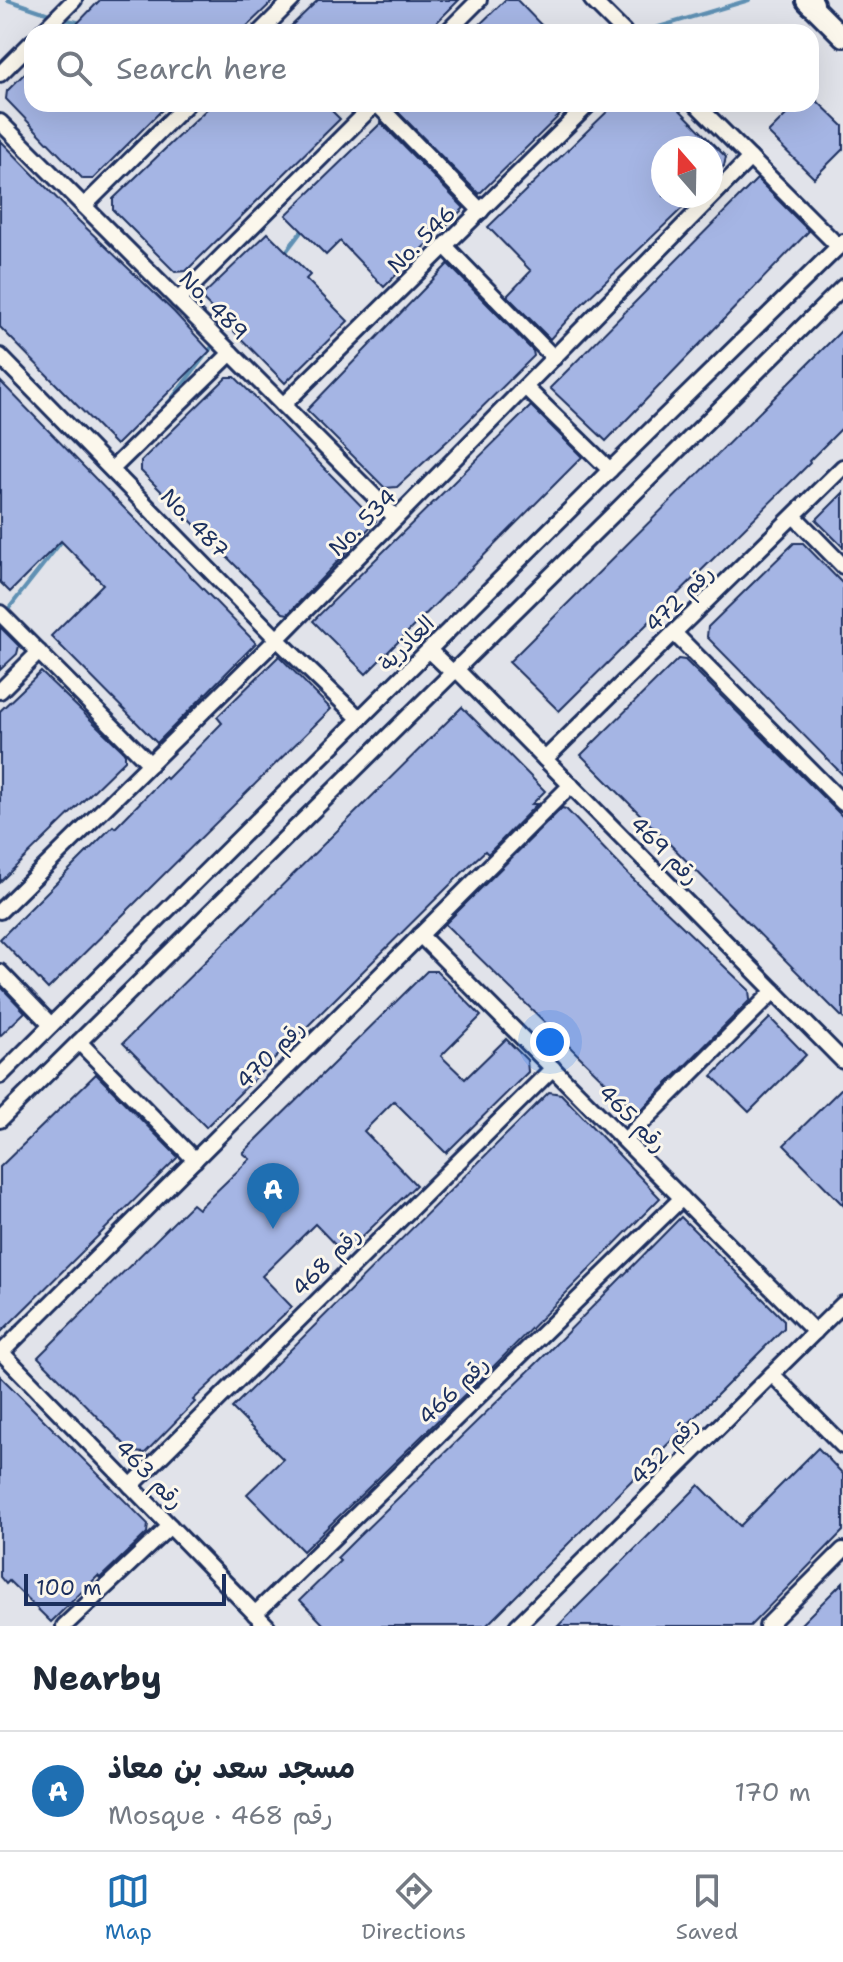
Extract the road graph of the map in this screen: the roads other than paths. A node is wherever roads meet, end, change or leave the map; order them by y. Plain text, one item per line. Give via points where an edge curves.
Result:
1 (74, 0) edge
2 (479, 0) edge
3 (592, 0) edge
4 (808, 1) edge
5 (282, 3) edge
6 (50, 24) edge
7 (266, 24) edge
8 (455, 24) edge
9 (616, 24) edge
10 (843, 37) edge
11 (24, 50) edge
12 (0, 74) edge
13 (179, 112) edge
14 (368, 112) edge
15 (384, 112) edge
16 (581, 112) edge
17 (704, 112) edge
18 (0, 122) edge
19 (750, 158) junction
20 (84, 206) junction
21 (481, 211) junction
22 (841, 244) edge
23 (445, 246) junction
24 (842, 289) edge
25 (178, 300) junction
26 (231, 353) junction
27 (0, 356) edge
28 (554, 358) junction
29 (525, 387) junction
30 (283, 405) junction
31 (843, 467) edge
32 (112, 469) junction
33 (610, 470) junction
34 (794, 516) junction
35 (396, 518) junction
36 (843, 566) edge
37 (0, 613) edge
38 (674, 633) junction
39 (277, 639) junction
40 (430, 651) junction
41 (39, 652) junction
42 (454, 671) junction
43 (0, 691) edge
44 (360, 719) junction
45 (545, 759) junction
46 (150, 764) junction
47 (571, 785) junction
48 (843, 803) edge
49 (0, 911) edge
50 (420, 935) junction
51 (0, 972) edge
52 (774, 991) junction
53 (51, 1025) junction
54 (79, 1042) junction
55 (843, 1061) edge
56 (553, 1068) junction
57 (0, 1076) edge
58 (0, 1120) edge
59 (625, 1140) junction
60 (195, 1160) junction
61 (682, 1198) junction
62 (843, 1304) edge
63 (815, 1332) junction
64 (1, 1354) edge
65 (772, 1374) junction
66 (843, 1446) edge
67 (131, 1486) junction
68 (170, 1526) junction
69 (843, 1550) edge
70 (255, 1614) junction
71 (64, 1626) edge
72 (267, 1626) edge
73 (517, 1626) edge
74 (767, 1626) edge

1 - 6 street
2 - 8 street
3 - 9 street
4 - 10 main road
5 - 7 street
11 - 12 street
13 - 20 street
14 - 25 street
15 - 21 street
16 - 21 street, No. 546
17 - 19 street
18 - 20 street, No. 489
19 - 22 street
19 - 28 street, No. 534
20 - 25 street, No. 489
21 - 23 street, No. 546
22 - 33 street, العاذرية
23 - 28 street
23 - 30 street, No. 546
24 - 42 street
25 - 26 street, No. 489
26 - 30 street, No. 489
26 - 32 street
27 - 32 street, No. 487
28 - 29 street, No. 534
29 - 33 street
29 - 35 street, No. 534
30 - 35 street, No. 489
31 - 34 street, رقم 472
32 - 39 street, No. 487
33 - 40 street, العاذرية
34 - 36 street
34 - 38 street, رقم 472
35 - 39 street, No. 534
37 - 41 street
38 - 45 street, رقم 472
38 - 48 street
39 - 44 street, No. 487
39 - 46 street, No. 534
40 - 42 street, رقم 469
40 - 44 street, العاذرية
41 - 43 street
41 - 46 street
42 - 45 street, رقم 469
42 - 54 street
44 - 53 street, العاذرية
45 - 47 street, رقم 469
46 - 49 street, No. 534
47 - 50 street, رقم 470
47 - 52 street, رقم 469
50 - 56 street, رقم 465
50 - 60 street, رقم 470
51 - 53 street
52 - 55 street, رقم 469
52 - 59 street
53 - 57 street, العاذرية
54 - 58 street
54 - 60 street
56 - 59 street, رقم 465
56 - 67 street, رقم 468
59 - 61 street, رقم 465
60 - 64 street, رقم 470
61 - 63 street, رقم 465
61 - 70 street, رقم 466
62 - 63 street, رقم 432
63 - 65 street, رقم 432
64 - 67 street, رقم 463
65 - 66 street
65 - 73 street, رقم 432
67 - 68 street, رقم 463
68 - 70 street, رقم 463
68 - 71 street
69 - 74 street
70 - 72 street, رقم 463

